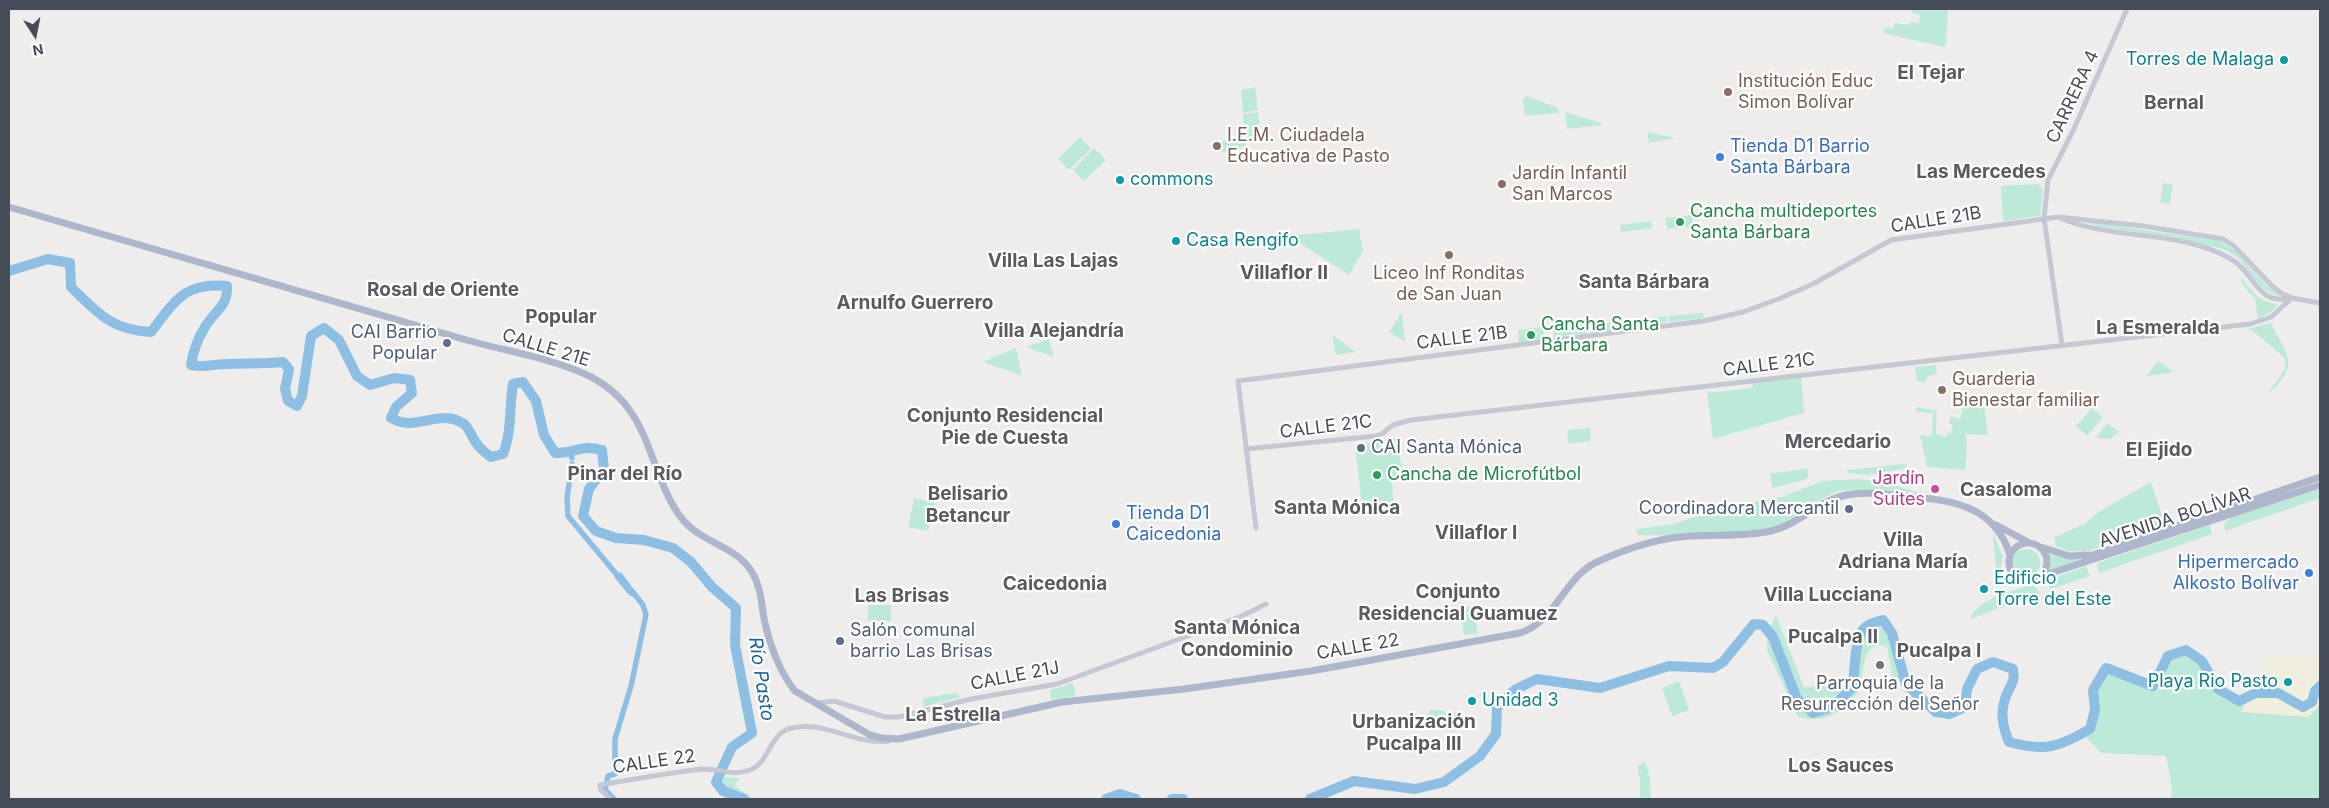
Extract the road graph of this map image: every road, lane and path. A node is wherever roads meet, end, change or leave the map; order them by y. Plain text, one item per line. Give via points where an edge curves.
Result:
1 (2127, 9) edge
2 (9, 206) edge
3 (2058, 217) junction
4 (2044, 218) junction
5 (2292, 298) junction
6 (2320, 303) edge
7 (2062, 345) junction
8 (1246, 449) junction
9 (2320, 477) edge
10 (2320, 485) edge
11 (1991, 523) junction
12 (1256, 528) dead end
13 (2028, 542) junction
14 (2041, 547) junction
15 (2010, 555) junction
16 (2039, 577) junction
17 (762, 602) joint
18 (1266, 604) dead end
19 (818, 703) junction
20 (899, 739) junction
21 (610, 799) edge

1 - 4 street, CARRERA 4 via 2048,180
2 - 17 main road, CALLE 21E via 563,366 600,383 628,409 646,440 675,508 695,532 728,549 748,566 760,588
3 - 4 street, CALLE 21B
3 - 5 street, CALLE 21B via 2113,233 2176,240 2205,247 2237,262 2258,289 2268,296
3 - 5 street, CALLE 21B via 2223,239 2234,246 2272,286
4 - 7 street, CARRERA 4
4 - 8 street, CALLE 21B via 1891,240 1813,284 1781,298 1743,312 1704,321 1238,381
5 - 6 street, CALLE 21B
5 - 7 street, CALLE 21C via 2271,317 2250,324
7 - 8 street, CALLE 21C via 1411,420 1393,425 1384,434 1376,436
8 - 12 street
9 - 14 main road, AVENIDA BOLÍVAR via 2093,555 2069,556
10 - 16 main road, AVENIDA BOLÍVAR
11 - 13 main road
11 - 15 main road via 2002,536
11 - 20 main road, CALLE 22 via 1971,509 1948,500 1859,494 1825,502 1795,521 1769,531 1673,538 1644,544 1595,563 1578,577 1545,618 1520,634 1310,671 1062,702
13 - 14 main road
13 - 15 main road via 2020,544
14 - 16 main road via 2047,566
15 - 16 main road via 2010,568 2016,577 2027,581
17 - 19 main road, CALLE 22 via 768,636 788,682 795,691
18 - 19 street, CALLE 21J via 1242,616 1057,684 971,698 899,716 885,717 834,701
19 - 20 main road, CALLE 22 via 870,735
20 - 21 street, CALLE 22 via 862,741 836,731 788,729 777,737 760,764 752,770 727,773 711,769 602,784 601,790

